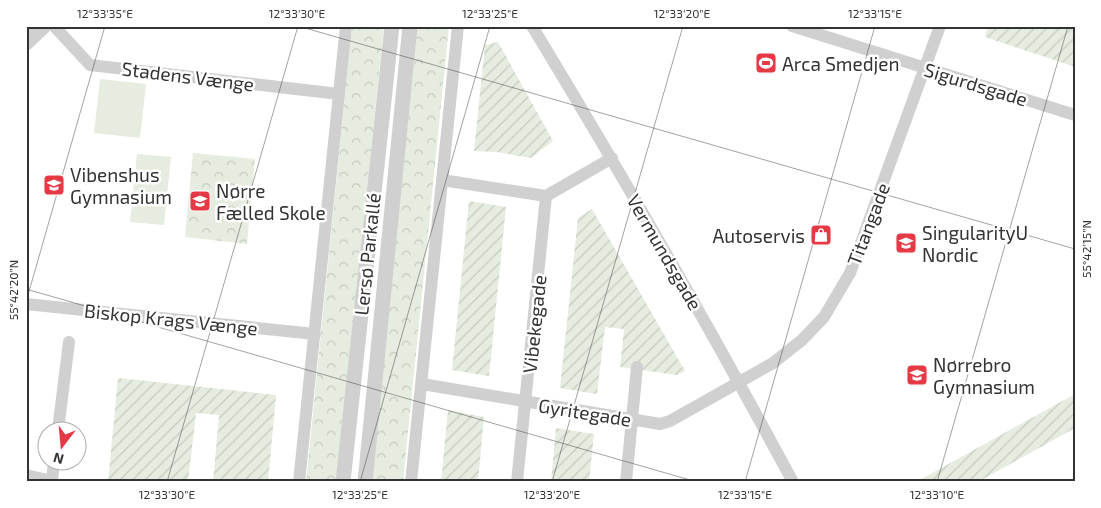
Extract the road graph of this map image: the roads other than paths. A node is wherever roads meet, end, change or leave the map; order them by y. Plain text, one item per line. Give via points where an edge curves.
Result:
1 (44, 26) edge
2 (54, 26) edge
3 (346, 26) edge
4 (392, 26) edge
5 (410, 26) edge
6 (458, 26) edge
7 (532, 26) edge
8 (792, 26) edge
9 (940, 26) edge
10 (26, 43) edge
11 (925, 69) junction
12 (339, 94) junction
13 (1075, 115) edge
14 (612, 158) junction
15 (442, 180) junction
16 (546, 196) junction
17 (26, 304) edge
18 (315, 334) junction
19 (69, 342) dead end
20 (637, 367) dead end
21 (740, 382) junction
22 (422, 384) junction
23 (526, 402) junction
24 (59, 420) edge
25 (632, 420) junction
26 (26, 475) edge
27 (52, 482) edge
28 (299, 482) edge
29 (343, 482) edge
30 (365, 482) edge
31 (411, 482) edge
32 (517, 482) edge
33 (626, 482) edge
34 (793, 482) edge

1 - 10 street
2 - 12 street, Stadens Vænge via 90,65
3 - 12 street
4 - 29 street, Lersø Parkallé
5 - 30 street, Lersø Parkallé
6 - 15 street
7 - 14 street, Vermundsgade
8 - 11 street, Sigurdsgade
9 - 11 street, Titangade
11 - 13 street, Sigurdsgade
11 - 21 street, Titangade via 850,273 837,298 802,340 773,363
12 - 18 street
14 - 16 street
14 - 21 street, Vermundsgade
15 - 16 street
15 - 22 street
16 - 23 street, Vibekegade
17 - 18 street, Biskop Krags Vænge
18 - 28 street
19 - 24 street
20 - 25 street
21 - 25 street, Gyritegade via 670,421 660,424
21 - 34 street, Vermundsgade
22 - 23 street, Gyritegade
22 - 31 street
23 - 25 street, Gyritegade
23 - 32 street, Vibekegade
25 - 33 street
26 - 27 street

